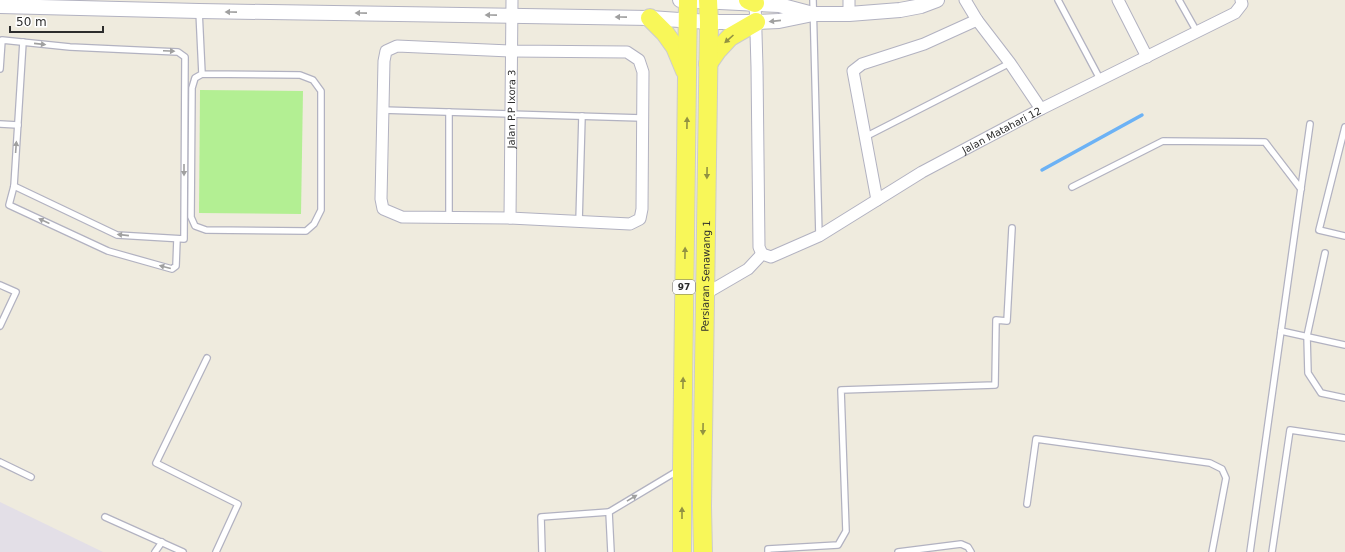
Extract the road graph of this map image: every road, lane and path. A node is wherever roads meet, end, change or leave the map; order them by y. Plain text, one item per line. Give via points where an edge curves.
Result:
1 (512, 0) edge
2 (680, 0) edge
3 (688, 0) edge
4 (849, 0) edge
5 (937, 0) edge
6 (965, 0) edge
7 (1058, 0) edge
8 (1118, 0) edge
9 (1179, 0) edge
10 (708, 1) edge
11 (753, 1) edge
12 (1241, 2) edge
13 (921, 3) edge
14 (0, 6) edge
15 (813, 7) edge
16 (199, 11) junction
17 (849, 14) junction
18 (512, 15) junction
19 (650, 18) junction
20 (977, 20) junction
21 (688, 21) junction
22 (709, 22) junction
23 (756, 22) junction
24 (1197, 32) junction
25 (23, 42) junction
26 (511, 51) junction
27 (1147, 57) junction
28 (1010, 63) junction
29 (708, 64) junction
30 (0, 69) edge
31 (202, 74) junction
32 (687, 75) junction
33 (1100, 79) junction
34 (1041, 109) junction
35 (382, 110) junction
36 (449, 112) junction
37 (511, 114) junction
38 (582, 116) junction
39 (642, 118) junction
40 (0, 124) edge
41 (1310, 124) dead end
42 (18, 125) junction
43 (1345, 127) edge
44 (865, 137) junction
45 (14, 186) junction
46 (1072, 187) dead end
47 (1301, 189) junction
48 (877, 200) junction
49 (449, 217) junction
50 (510, 218) junction
51 (579, 222) junction
52 (1012, 228) dead end
53 (819, 236) junction
54 (1345, 236) edge
55 (177, 239) junction
56 (1325, 253) dead end
57 (762, 254) junction
58 (0, 285) edge
59 (705, 294) junction
60 (0, 326) edge
61 (1281, 331) junction
62 (1307, 336) junction
63 (1345, 345) edge
64 (207, 358) dead end
65 (1345, 398) edge
66 (1345, 438) edge
67 (0, 462) edge
68 (682, 468) junction
69 (31, 477) dead end
70 (1027, 504) dead end
71 (609, 512) junction
72 (105, 517) dead end
73 (162, 542) junction
74 (155, 552) edge
75 (183, 552) edge
76 (216, 552) edge
77 (542, 552) edge
78 (611, 552) edge
79 (682, 552) edge
80 (703, 552) edge
81 (768, 552) edge
82 (898, 552) edge
83 (971, 552) edge
84 (1212, 552) edge
85 (1250, 552) edge
86 (1272, 552) edge

1 - 18 street, Jalan P.P Ixora 3
2 - 3 street
3 - 10 street
3 - 21 main road, Persiaran Senawang 1 / 97
4 - 17 street
5 - 13 street
6 - 20 street
7 - 33 lane
8 - 27 street
9 - 24 lane
10 - 11 street
10 - 22 main road, Persiaran Senawang 1 / 97
11 - 15 street
11 - 23 street
12 - 24 street, Jalan Matahari 12 via 1235,13
13 - 17 street via 900,10
14 - 16 street
15 - 17 street
15 -> 23 street via 779,21
15 - 53 lane
18 -> 16 street
16 - 31 lane
19 -> 18 street
18 - 26 street, Jalan P.P Ixora 3
19 - 21 street
19 - 32 main road via 675,47
20 - 28 street
20 - 44 street via 924,44 862,64 853,71
21 - 22 street
21 - 32 main road, Persiaran Senawang 1 / 97
22 - 23 street
22 - 29 main road, Persiaran Senawang 1 / 97
23 -> 29 main road via 730,37
23 - 57 street via 759,247
24 - 27 street, Jalan Matahari 12
25 - 30 lane via 2,40
25 - 42 lane
25 -> 55 lane via 178,52 185,56 184,237
26 - 35 street via 397,46 386,51
26 - 37 street, Jalan P.P Ixora 3
26 - 39 street via 627,52 639,60 643,72
27 - 33 street, Jalan Matahari 12
28 - 34 street
28 - 44 lane
29 -> 59 main road, Persiaran Senawang 1 / 97
31 - 31 lane via 300,75 313,80 321,91 321,210 314,224 306,231 206,230 195,226 191,217 192,88 195,78
68 -> 32 main road, Persiaran Senawang 1 / 97
33 - 34 street, Jalan Matahari 12
34 - 48 street, Jalan Matahari 12 via 922,172
35 - 36 lane
35 - 49 street via 383,209 402,217
36 - 37 lane
36 - 49 lane
37 - 38 lane
37 - 50 street, Jalan P.P Ixora 3
38 - 39 lane
38 - 51 lane
39 - 51 street via 640,219 630,224
40 - 42 lane
41 - 47 lane
45 -> 42 lane
43 - 54 lane via 1319,230
44 - 48 street
55 -> 45 lane via 118,235
55 -> 45 lane via 176,266 172,269 108,251 9,205
46 - 47 lane via 1163,141 1265,142
47 - 61 lane
48 - 53 street, Jalan Matahari 12
49 - 50 street
50 - 51 street
52 - 81 lane via 1007,320 996,320 995,385 840,390 846,531 838,545 768,549
53 - 57 street, Jalan Matahari 12 via 771,257
56 - 62 lane
57 - 59 street via 748,269
58 - 60 lane via 16,292
59 -> 80 main road, Persiaran Senawang 1 / 97
61 - 62 lane
61 - 85 lane
62 - 63 lane
62 - 65 lane via 1308,373 1321,393
64 - 76 lane via 156,463 238,504
66 - 86 lane via 1290,430
67 - 69 lane
71 -> 68 lane
79 -> 68 main road, Persiaran Senawang 1 / 97
70 - 84 lane via 1036,439 1210,463 1222,469 1226,478
71 - 77 lane via 541,517
71 - 78 lane
72 - 73 lane
73 - 74 lane
73 - 75 lane
82 - 83 lane via 961,544 968,547

